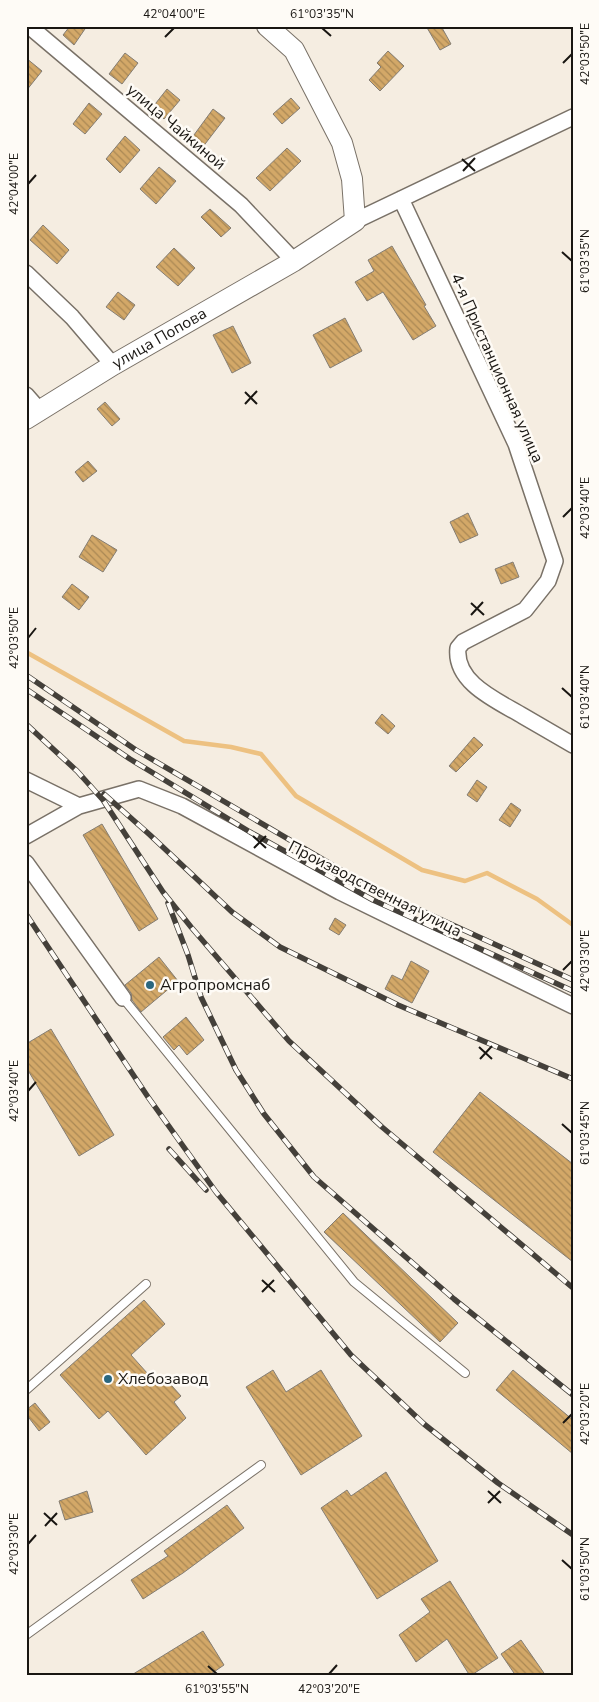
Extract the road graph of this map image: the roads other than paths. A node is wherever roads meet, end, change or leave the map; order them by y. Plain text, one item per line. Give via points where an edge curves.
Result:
1 (29, 26) edge
2 (267, 26) edge
3 (573, 117) edge
4 (401, 199) junction
5 (355, 221) junction
6 (294, 261) junction
7 (26, 273) edge
8 (113, 365) junction
9 (26, 396) edge
10 (33, 415) edge
11 (573, 745) edge
12 (26, 780) edge
13 (79, 806) junction
14 (26, 836) edge
15 (26, 863) edge
16 (123, 998) joint
17 (573, 1006) edge
18 (146, 1284) dead end
19 (465, 1373) dead end
20 (26, 1390) edge
21 (261, 1465) dead end
22 (26, 1635) edge

1 - 6 street, улица Чайкиной via 241,205
2 - 5 street via 294,50 342,143 352,179
3 - 4 street
4 - 5 street
4 - 11 street, 4-я Пристанционная улица via 516,444 555,560 548,581 525,610 463,642 458,648 458,661 468,678 487,695
5 - 6 street, улица Попова
6 - 8 street, улица Попова
7 - 8 street via 72,317
8 - 10 street, улица Попова
9 - 10 street
12 - 13 street
13 - 14 street, Производственная улица
13 - 17 street, Производственная улица via 139,789 182,806 340,892
15 - 16 street
16 - 19 lane via 354,1282
18 - 20 lane
21 - 22 lane

